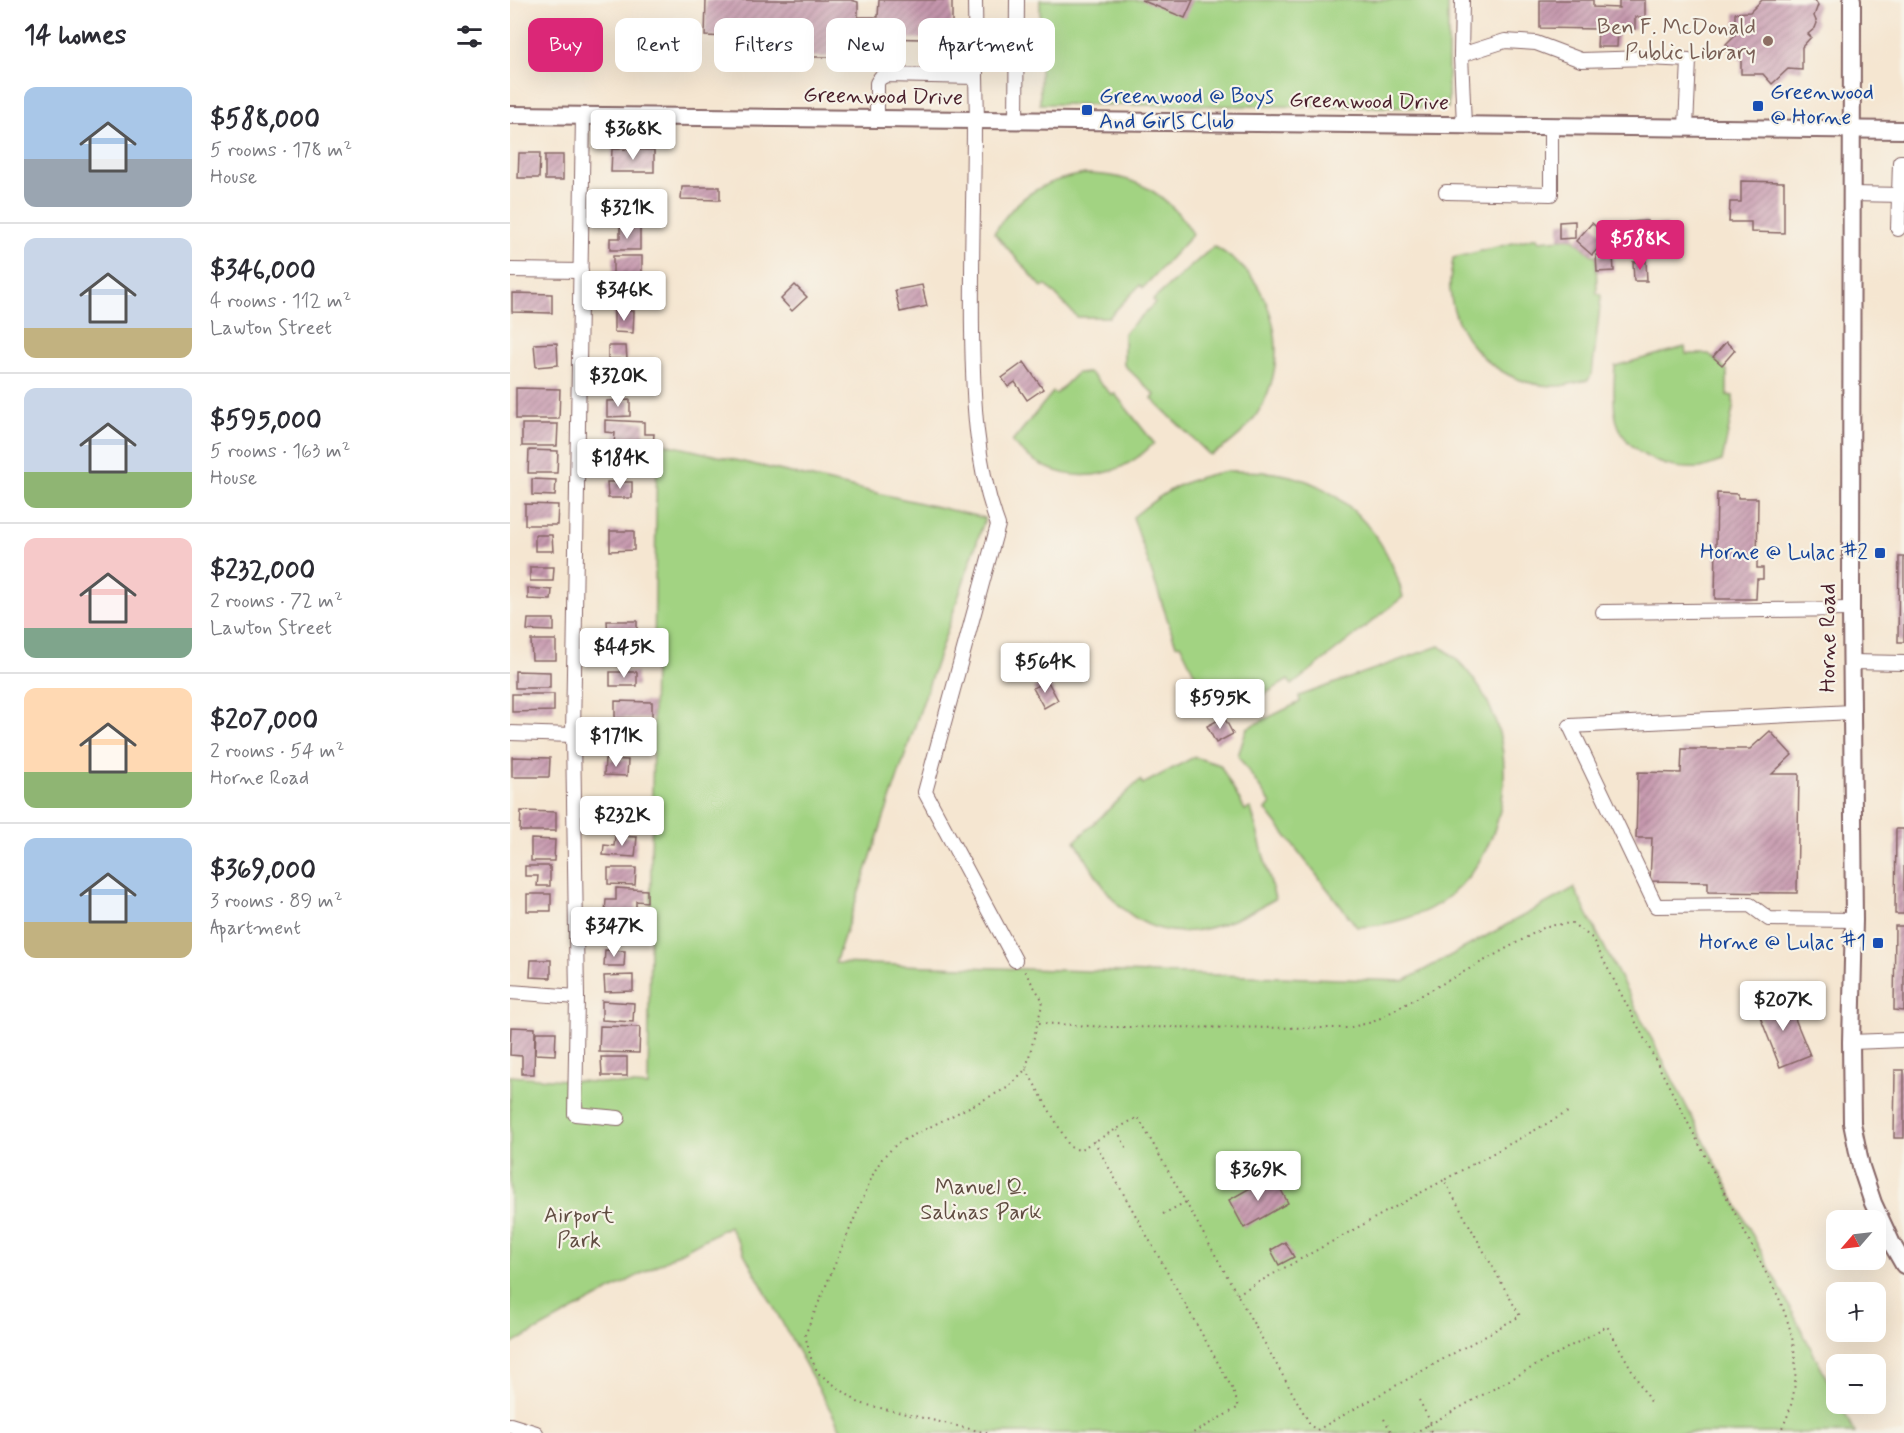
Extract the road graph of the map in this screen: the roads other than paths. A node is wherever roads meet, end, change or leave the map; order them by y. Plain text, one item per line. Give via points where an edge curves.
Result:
1 (975, 0) edge
2 (1017, 0) edge
3 (1462, 0) edge
4 (1852, 0) edge
5 (1461, 55) junction
6 (976, 77) junction
7 (510, 115) edge
8 (583, 116) junction
9 (877, 119) junction
10 (976, 120) junction
11 (1016, 121) junction
12 (1464, 125) junction
13 (1551, 126) junction
14 (1686, 128) junction
15 (1851, 129) junction
16 (1904, 130) edge
17 (1904, 162) edge
18 (1902, 179) edge
19 (1446, 192) dead end
20 (1851, 194) junction
21 (1901, 195) edge
22 (1898, 229) dead end
23 (510, 270) edge
24 (581, 271) junction
25 (1851, 609) junction
26 (1603, 612) dead end
27 (1852, 662) junction
28 (1904, 663) edge
29 (1852, 712) junction
30 (510, 733) edge
31 (573, 735) junction
32 (1854, 920) junction
33 (1015, 960) road end
34 (510, 992) edge
35 (577, 997) junction
36 (1904, 1040) edge
37 (1851, 1042) junction
38 (618, 1118) dead end
39 (1904, 1265) edge
40 (510, 1425) edge
41 (536, 1433) edge

1 - 6 street
2 - 11 street
3 - 5 street
4 - 15 main road, Horne Road
5 - 12 street
5 - 14 street via 1505,41 1536,43 1581,60 1689,60
6 - 9 street via 886,75 877,83
6 - 10 street
7 - 8 main road, Greenwood Drive
8 - 9 main road, Greenwood Drive
8 - 24 street
9 - 10 main road, Greenwood Drive
10 - 11 main road, Greenwood Drive
10 - 33 street via 973,392 987,496 998,525 925,792
11 - 12 main road, Greenwood Drive
12 - 13 main road, Greenwood Drive
13 - 14 main road, Greenwood Drive
13 - 19 street via 1551,194
14 - 15 main road, Greenwood Drive
15 - 16 main road, Greenwood Drive
15 - 20 main road, Horne Road
17 - 18 street via 1900,162
18 - 21 street
20 - 21 street
20 - 25 main road, Horne Road
21 - 22 street
23 - 24 street
24 - 31 street
25 - 26 street
25 - 27 main road, Horne Road
27 - 28 street
27 - 29 main road, Horne Road
29 - 32 main road, Horne Road
29 - 32 street via 1570,726 1656,906 1750,905 1769,919
30 - 31 street
31 - 35 street
32 - 37 main road, Horne Road
34 - 35 street
35 - 38 street via 575,1114
36 - 37 street
37 - 39 main road, Horne Road via 1852,1123 1862,1167 1873,1203
40 - 41 street

